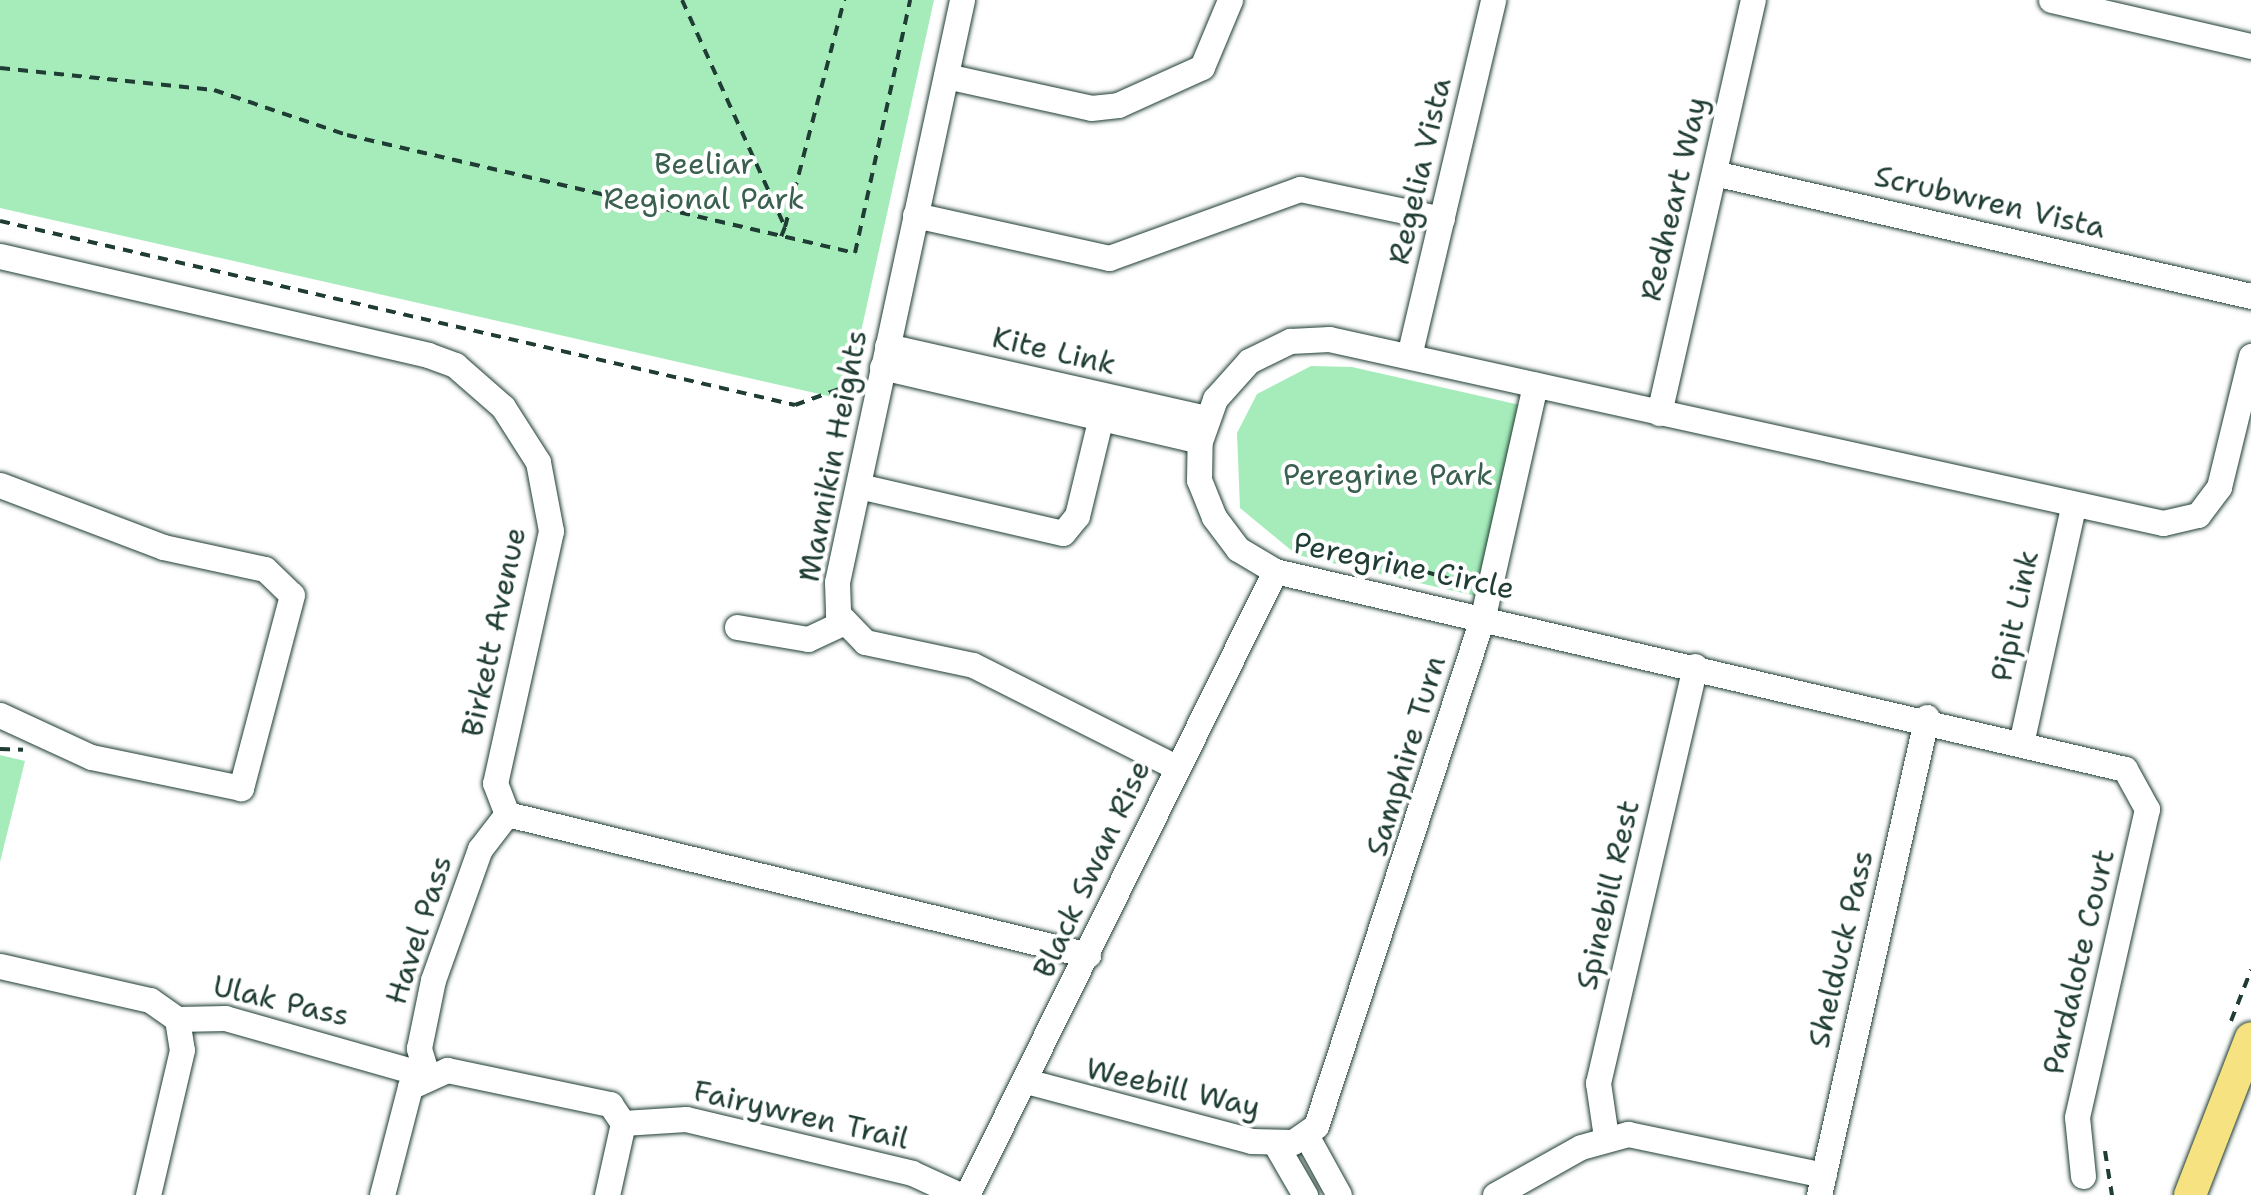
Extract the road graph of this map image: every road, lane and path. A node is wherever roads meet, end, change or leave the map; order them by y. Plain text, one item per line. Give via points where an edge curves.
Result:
1 (682, 0) edge
2 (844, 0) edge
3 (910, 0) edge
4 (962, 0) edge
5 (1230, 0) edge
6 (1493, 0) edge
7 (1753, 0) edge
8 (2052, 0) edge
9 (2251, 46) edge
10 (0, 68) edge
11 (946, 76) junction
12 (1714, 172) junction
13 (915, 215) junction
14 (1442, 220) junction
15 (0, 221) edge
16 (785, 227) junction
17 (781, 238) junction
18 (0, 256) edge
19 (2251, 296) edge
20 (1409, 356) junction
21 (2251, 356) edge
22 (883, 367) junction
23 (1535, 384) junction
24 (1104, 407) junction
25 (1659, 412) junction
26 (1203, 429) junction
27 (0, 485) edge
28 (859, 486) junction
29 (2073, 507) junction
30 (1350, 565) dead end
31 (1276, 572) junction
32 (1489, 590) junction
33 (1482, 616) junction
34 (843, 624) junction
35 (737, 626) dead end
36 (1695, 666) junction
37 (0, 714) edge
38 (1926, 717) junction
39 (2022, 739) junction
40 (1176, 766) junction
41 (2125, 769) joint
42 (507, 814) junction
43 (1088, 955) junction
44 (0, 966) edge
45 (177, 1020) junction
46 (2251, 1038) edge
47 (427, 1076) junction
48 (1026, 1081) junction
49 (623, 1124) junction
50 (1306, 1135) junction
51 (1606, 1138) junction
52 (1276, 1144) junction
53 (2101, 1144) dead end
54 (2083, 1176) dead end
55 (1821, 1185) edge
56 (148, 1195) edge
57 (382, 1195) edge
58 (607, 1195) edge
59 (963, 1195) edge
60 (1306, 1195) edge
61 (1338, 1195) edge
62 (1495, 1195) edge
63 (2112, 1195) edge
64 (2190, 1195) edge

1 - 16 path
2 - 16 path
3 - 17 path via 855,253
4 - 11 street, Mannikin Heights
5 - 11 street via 1202,67 1118,104 1091,108
6 - 14 street, Regelia Vista
7 - 12 street, Redheart Way
8 - 9 street
10 - 17 path via 214,90 347,135 690,208
11 - 13 street, Mannikin Heights
12 - 19 street, Scrubwren Vista
12 - 25 street, Redheart Way
13 - 14 street via 1109,258 1300,189
13 - 22 street, Mannikin Heights
14 - 20 street, Regelia Vista
15 - 22 path via 795,406
16 - 17 path
18 - 42 street, Birkett Avenue via 428,355 456,365 503,407 538,462 551,530 495,783
20 - 23 street
20 - 26 street via 1290,341 1248,361
21 - 29 street via 2210,502 2182,522
22 - 24 street, Kite Link
22 - 28 street, Mannikin Heights
23 - 25 street
23 - 32 street, Samphire Turn
24 - 26 street, Kite Link
24 - 28 street via 1077,516 1063,533
25 - 29 street
26 - 31 street, Peregrine Circle via 1200,480 1214,518 1238,549
27 - 37 street via 286,583 292,608 240,788 91,757
28 - 34 street, Mannikin Heights via 836,582
29 - 39 street, Pipit Link
30 - 32 path via 1392,562
31 - 33 street, Peregrine Circle
31 - 40 street, Black Swan Rise
32 - 33 street, Samphire Turn
33 - 36 street, Peregrine Circle
33 - 50 street, Samphire Turn via 1327,1108
34 - 35 street via 808,639
34 - 40 street, Mannikin Heights via 865,642 973,665
36 - 38 street, Peregrine Circle
36 - 51 street, Spinebill Rest via 1598,1082
38 - 39 street, Peregrine Circle
38 - 55 street, Shelduck Pass
39 - 41 street, Peregrine Circle
40 - 43 street, Black Swan Rise
41 - 54 street, Pardalote Court via 2147,808 2077,1118
42 - 43 street
42 - 47 street, Havel Pass via 480,849 433,980 419,1048
43 - 48 street, Black Swan Rise
44 - 45 street via 150,1000
45 - 47 street, Ulak Pass via 225,1018
45 - 56 street via 182,1050
46 - 64 main road
47 - 49 street, Ulak Pass via 467,1071 588,1096 610,1104
47 - 57 street via 405,1097
48 - 52 street, Weebill Way
48 - 59 street, Black Swan Rise
49 - 58 street
49 - 59 street, Fairywren Trail via 686,1119 912,1174
50 - 52 street, Weebill Way
50 - 61 street
51 - 55 street via 1651,1134
51 - 62 street
52 - 60 street
53 - 63 path via 2115,1172

